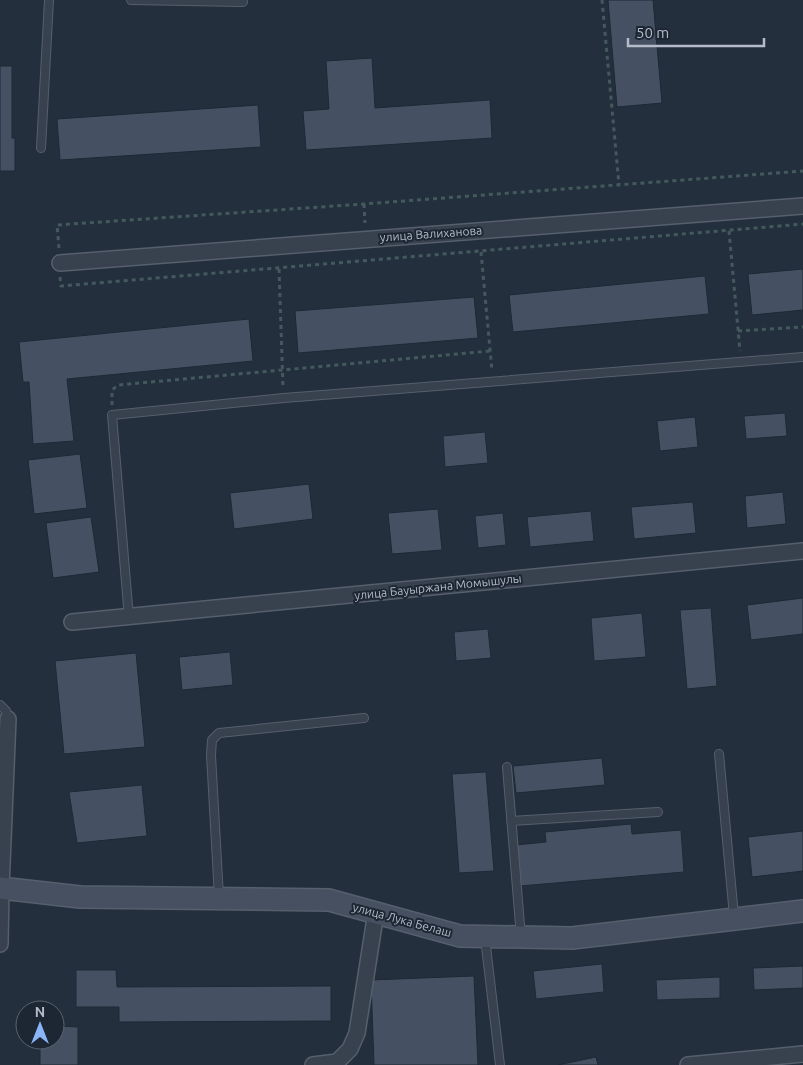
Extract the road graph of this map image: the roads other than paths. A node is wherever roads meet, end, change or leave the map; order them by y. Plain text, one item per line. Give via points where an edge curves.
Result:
1 (49, 0) edge
2 (131, 0) edge
3 (242, 2) dead end
4 (41, 148) dead end
5 (803, 206) edge
6 (60, 263) road end
7 (803, 357) edge
8 (803, 551) edge
9 (129, 618) junction
10 (72, 622) dead end
11 (0, 705) edge
12 (364, 718) dead end
13 (8, 719) joint
14 (719, 754) dead end
15 (507, 767) dead end
16 (658, 812) dead end
17 (511, 821) junction
18 (0, 888) edge
19 (219, 899) junction
20 (803, 911) edge
21 (376, 912) junction
22 (734, 919) junction
23 (485, 936) junction
24 (521, 937) junction
25 (0, 944) edge
26 (803, 1054) edge
27 (313, 1065) edge
28 (500, 1065) edge
29 (688, 1065) edge

1 - 4 lane
2 - 3 lane
5 - 6 street, улица Валиханова
7 - 9 lane via 284,398 112,415
8 - 9 street, улица Бауыржана Момышулы
9 - 10 street, улица Бауыржана Момышулы
11 - 13 lane
12 - 19 lane via 219,733 212,740
13 - 18 street
14 - 22 lane
15 - 17 lane
16 - 17 lane
17 - 24 lane
18 - 19 main road, улица Лука Белаш via 80,897
18 - 25 street
19 - 21 main road, улица Лука Белаш via 330,900
20 - 22 main road, улица Лука Белаш
21 - 23 main road, улица Лука Белаш via 460,936
21 - 27 street via 357,1033 350,1049 337,1062
22 - 24 main road, улица Лука Белаш via 572,938
23 - 24 main road, улица Лука Белаш
23 - 28 lane
26 - 29 street

